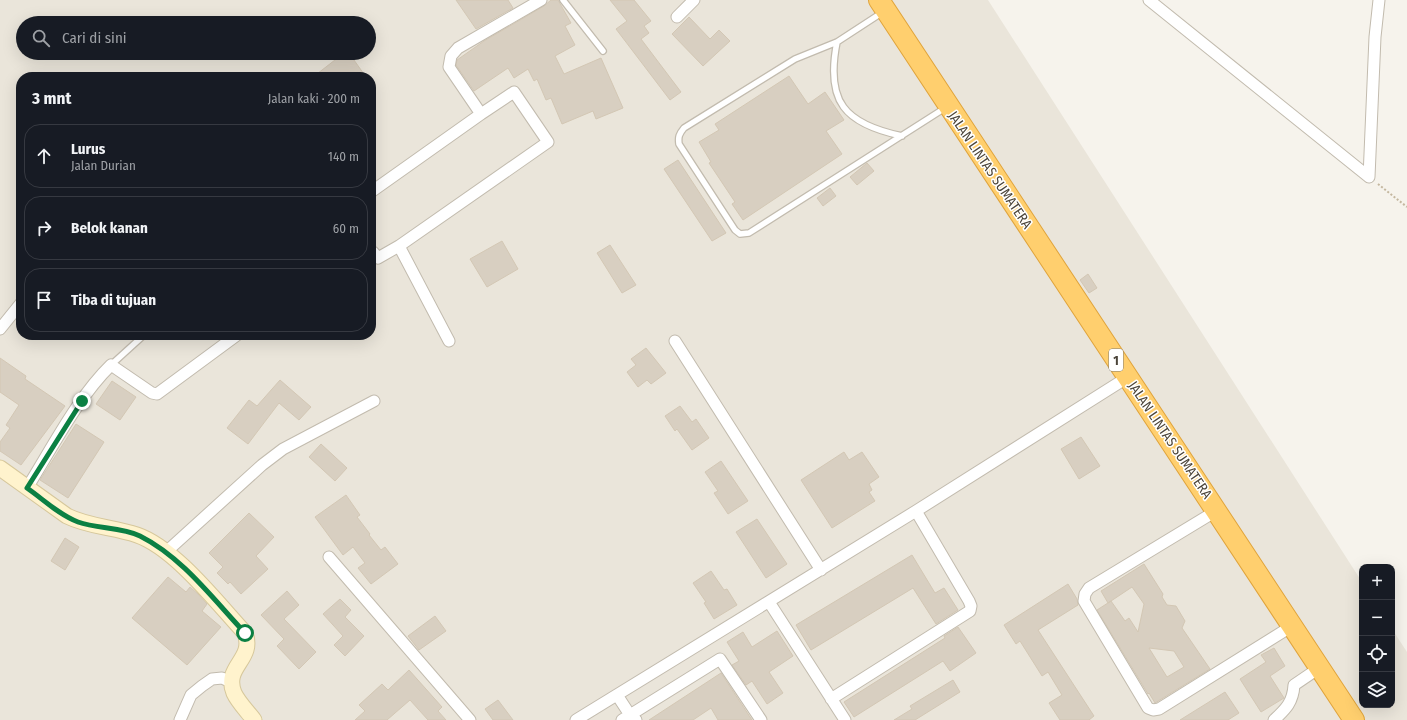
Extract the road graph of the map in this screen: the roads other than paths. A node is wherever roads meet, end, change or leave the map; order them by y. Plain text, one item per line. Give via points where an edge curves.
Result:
1 (541, 0) edge
2 (563, 0) edge
3 (694, 0) edge
4 (1149, 0) edge
5 (1379, 0) edge
6 (882, 5) edge
7 (677, 17) dead end
8 (837, 42) junction
9 (603, 51) dead end
10 (947, 106) junction
11 (481, 114) junction
12 (902, 136) junction
13 (376, 188) edge
14 (399, 246) junction
15 (376, 256) edge
16 (16, 308) edge
17 (0, 329) edge
18 (138, 340) edge
19 (230, 340) edge
20 (449, 341) dead end
21 (675, 341) dead end
22 (111, 365) junction
23 (1128, 377) junction
24 (374, 401) dead end
25 (0, 468) edge
26 (27, 488) junction
27 (916, 511) junction
28 (1216, 511) junction
29 (166, 552) junction
30 (329, 557) dead end
31 (821, 570) junction
32 (768, 602) junction
33 (1292, 626) junction
34 (1319, 668) junction
35 (231, 682) junction
36 (617, 695) junction
37 (831, 699) junction
38 (630, 719) edge
39 (180, 720) edge
40 (254, 720) edge
41 (470, 720) edge
42 (576, 720) edge
43 (761, 720) edge
44 (845, 720) edge
45 (1274, 720) edge
46 (1354, 720) edge

1 - 11 street via 458,48 451,56 450,67
2 - 9 lane
3 - 7 street
4 - 5 street via 1369,177
6 - 8 lane
6 - 10 highway, JALAN LINTAS SUMATERA / 1
8 - 12 lane via 833,69 834,88 842,105 865,126
8 - 12 lane via 795,59 684,128 680,133 679,144 735,230 740,234 749,233
10 - 12 lane
10 - 23 highway, JALAN LINTAS SUMATERA / 1
11 - 13 street
11 - 14 street via 514,92 548,142
14 - 15 street via 378,258
14 - 20 street
16 - 17 street
18 - 22 lane
19 - 22 street via 157,394
21 - 31 street
22 - 26 street via 82,401
23 - 27 street
23 - 28 highway, JALAN LINTAS SUMATERA / 1
24 - 29 street via 283,449
25 - 26 street
26 - 29 street via 78,522 138,535
27 - 31 street
27 - 37 street via 969,601 970,611
28 - 33 highway, JALAN LINTAS SUMATERA / 1
28 - 33 street via 1089,588 1085,594 1084,601 1148,708 1159,709
29 - 35 street via 245,633 248,648 234,671
30 - 41 street
31 - 32 street
32 - 36 street
32 - 37 street
33 - 34 highway, JALAN LINTAS SUMATERA / 1
34 - 45 street via 1294,685 1294,696 1289,706
34 - 46 highway, JALAN LINTAS SUMATERA / 1
35 - 39 street via 222,678 212,679 202,686 191,695
35 - 40 street via 234,694
36 - 38 street
36 - 42 street
37 - 44 street
38 - 43 street via 720,659

